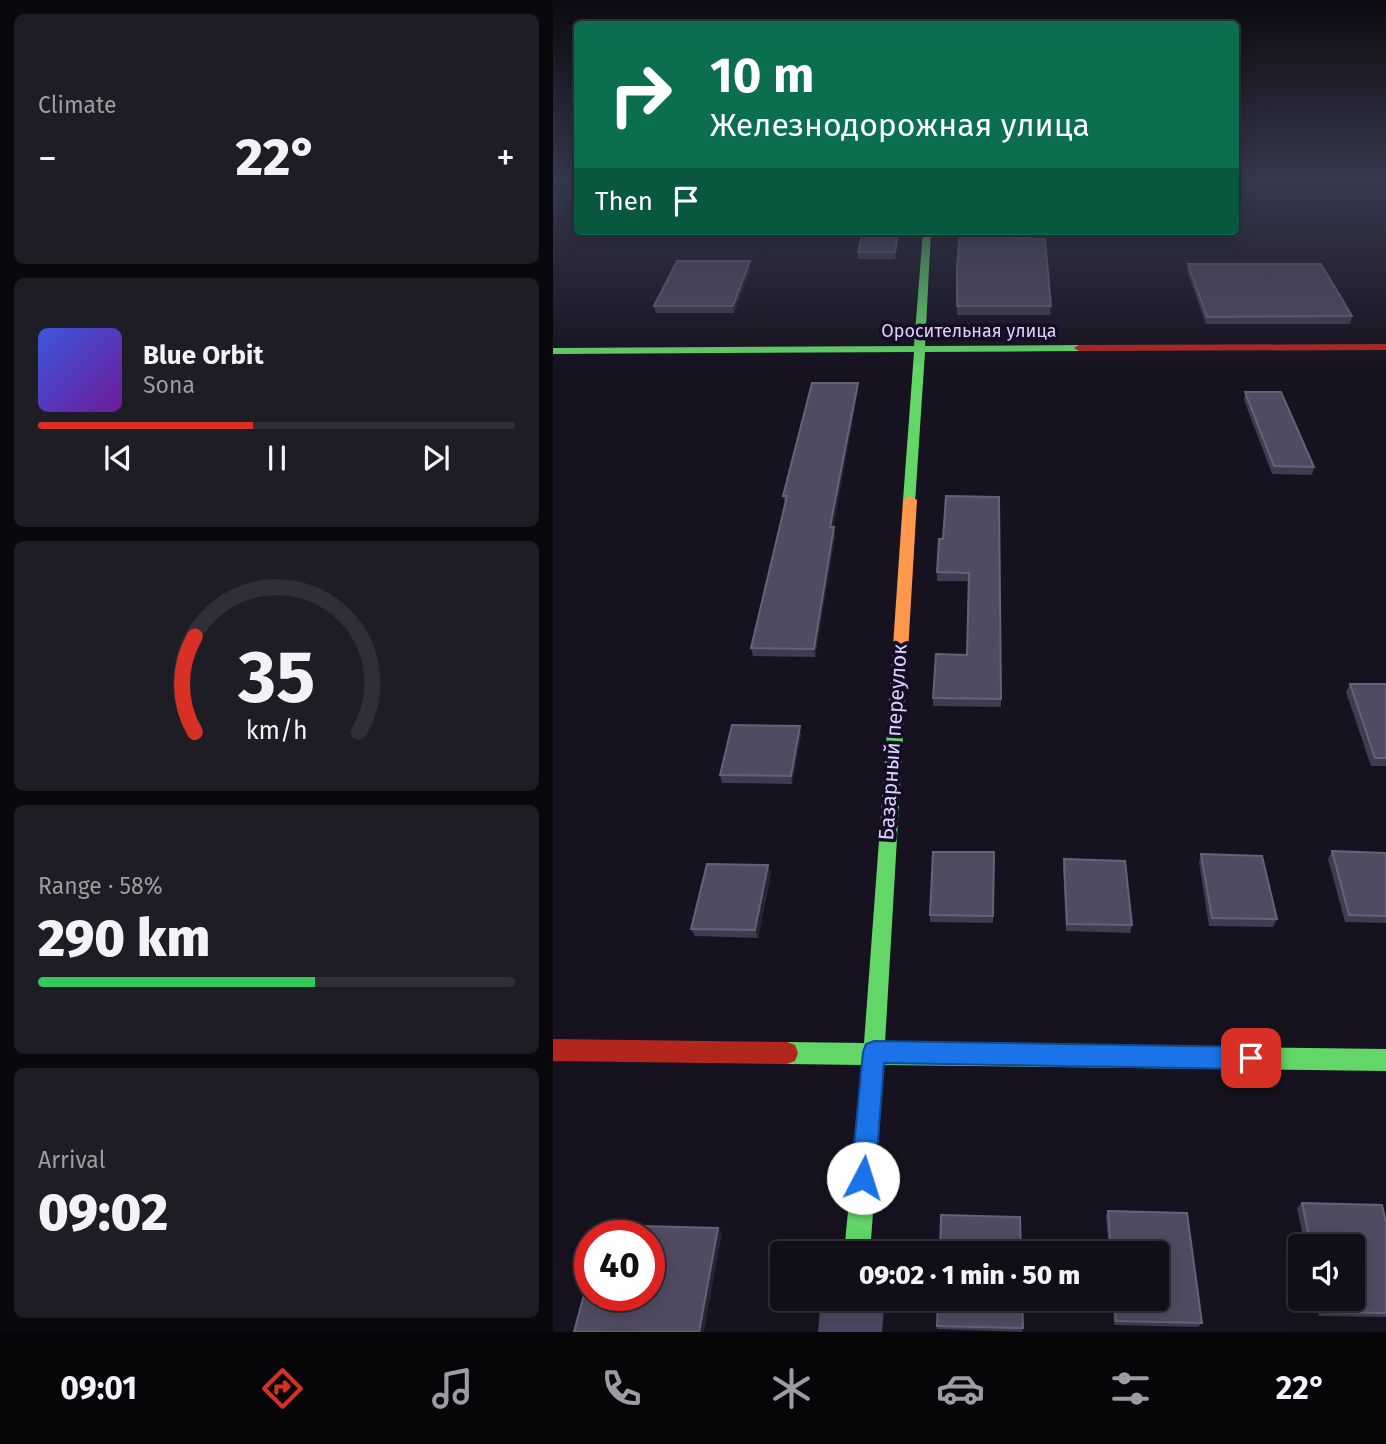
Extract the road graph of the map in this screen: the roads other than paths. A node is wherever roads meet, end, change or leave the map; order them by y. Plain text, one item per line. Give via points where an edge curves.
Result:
1 (926, 243) edge
2 (1386, 347) edge
3 (918, 350) junction
4 (553, 352) edge
5 (553, 1050) edge
6 (874, 1052) junction
7 (1386, 1060) edge
8 (858, 1241) edge
9 (852, 1311) edge
10 (850, 1332) edge

1 - 3 street, Базарный переулок
2 - 3 street, Оросительная улица
3 - 4 street, Оросительная улица
3 - 6 street, Базарный переулок
5 - 6 street
6 - 7 street
6 - 8 street, Базарный переулок
9 - 10 street

